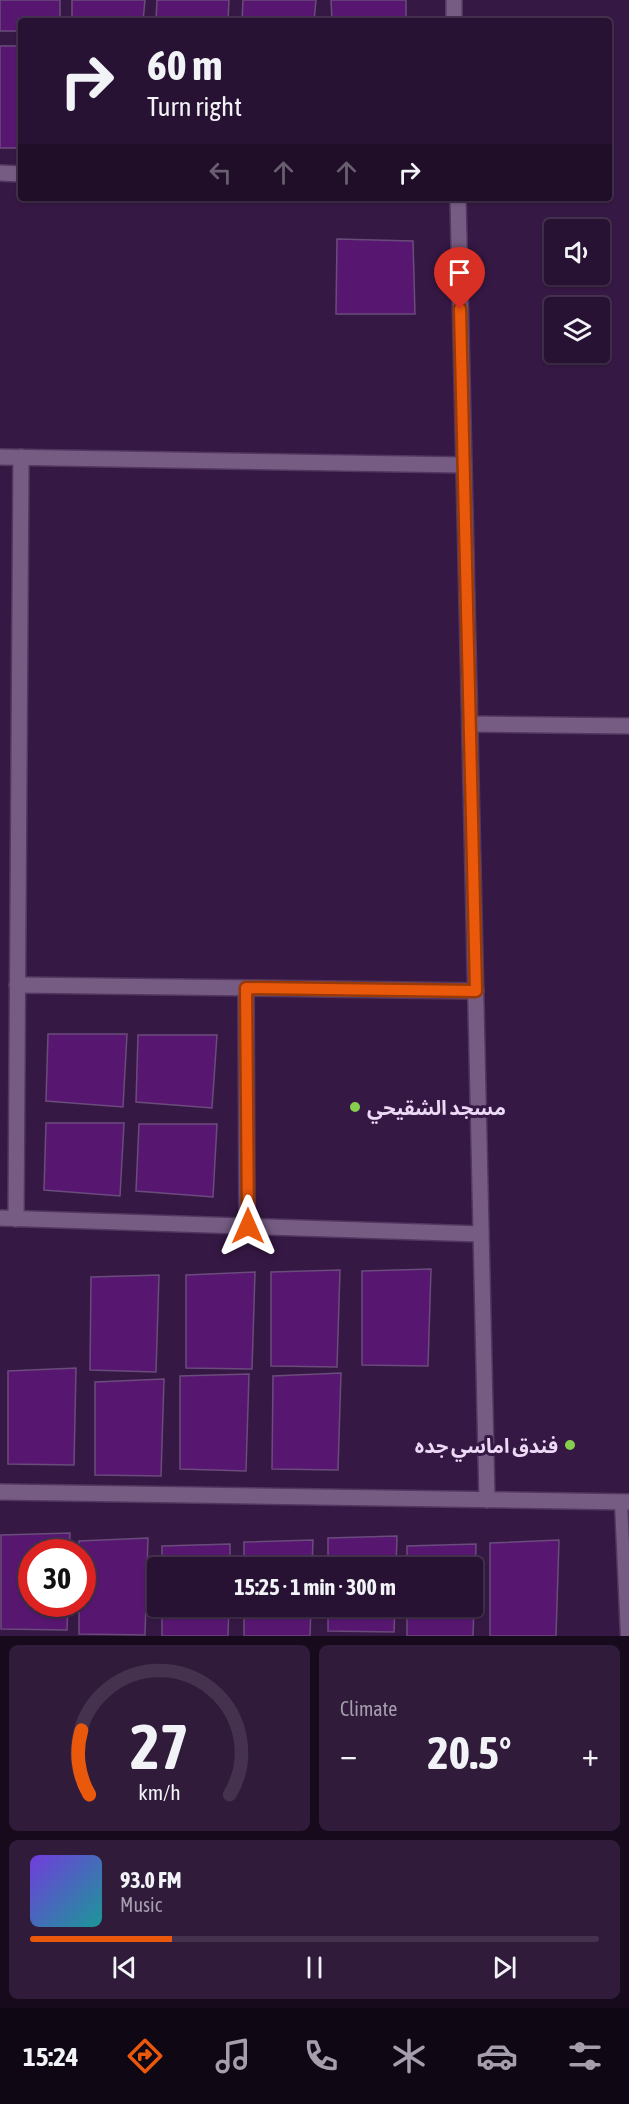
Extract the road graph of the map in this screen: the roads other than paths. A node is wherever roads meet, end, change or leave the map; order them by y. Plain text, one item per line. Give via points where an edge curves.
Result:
1 (454, 0) edge
2 (454, 18) edge
3 (0, 173) edge
4 (18, 174) edge
5 (458, 201) edge
6 (0, 457) edge
7 (21, 457) junction
8 (464, 465) junction
9 (470, 724) junction
10 (629, 726) edge
11 (17, 984) junction
12 (246, 988) junction
13 (476, 991) junction
14 (0, 1218) edge
15 (16, 1219) junction
16 (248, 1226) junction
17 (481, 1234) junction
18 (0, 1492) edge
19 (487, 1500) junction
20 (625, 1502) edge
21 (627, 1636) edge

1 - 2 street
3 - 4 street
5 - 8 street
6 - 7 street
7 - 8 street
7 - 11 street
8 - 9 street
9 - 10 street
9 - 13 street
11 - 12 street
11 - 15 street
12 - 13 street
12 - 16 street
13 - 17 street
14 - 15 street
15 - 16 street
16 - 17 street
17 - 19 street
18 - 19 street
19 - 20 street
20 - 21 lane

